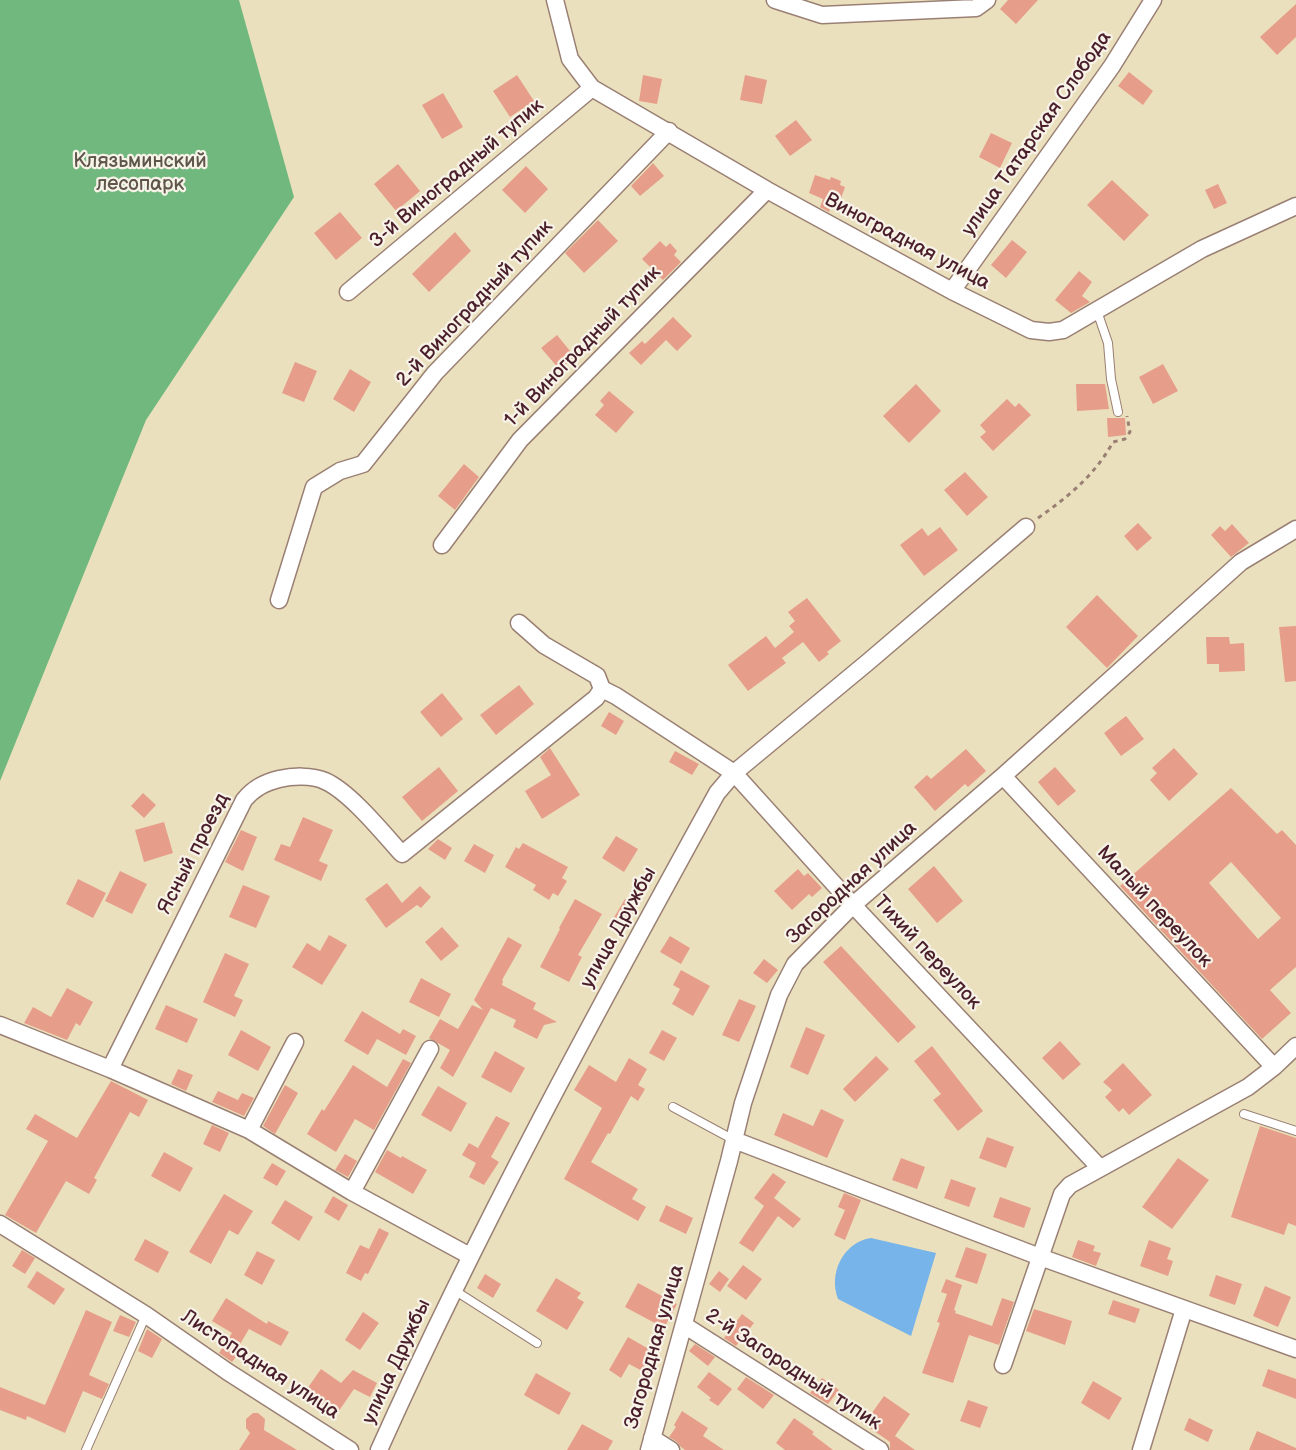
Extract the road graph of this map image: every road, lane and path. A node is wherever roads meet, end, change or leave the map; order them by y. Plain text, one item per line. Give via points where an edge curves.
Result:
1 (555, 0) edge
2 (775, 0) edge
3 (987, 0) edge
4 (1153, 0) edge
5 (592, 88) junction
6 (669, 131) junction
7 (767, 190) junction
8 (1296, 206) edge
9 (952, 291) junction
10 (348, 292) dead end
11 (1097, 310) junction
12 (1118, 412) joint
13 (1026, 527) joint
14 (1296, 529) edge
15 (442, 545) dead end
16 (279, 600) dead end
17 (519, 623) dead end
18 (602, 689) junction
19 (734, 773) junction
20 (1003, 776) junction
21 (853, 906) junction
22 (0, 1025) edge
23 (295, 1042) dead end
24 (1296, 1046) edge
25 (430, 1049) dead end
26 (1274, 1067) junction
27 (110, 1069) junction
28 (673, 1107) dead end
29 (1244, 1114) dead end
30 (249, 1130) junction
31 (1296, 1131) edge
32 (734, 1140) junction
33 (1100, 1168) junction
34 (352, 1192) junction
35 (0, 1224) edge
36 (470, 1256) junction
37 (1040, 1257) junction
38 (454, 1290) junction
39 (1184, 1309) junction
40 (146, 1315) junction
41 (684, 1325) junction
42 (537, 1343) dead end
43 (1296, 1349) edge
44 (1002, 1365) dead end
45 (650, 1444) edge
46 (86, 1450) edge
47 (350, 1450) edge
48 (379, 1450) edge
49 (670, 1450) edge
50 (879, 1450) edge
51 (1141, 1450) edge

1 - 5 street, Виноградная улица via 570,59
2 - 3 street via 822,15 976,8
4 - 9 street, улица Татарская Слобода via 1112,66
5 - 6 street, Виноградная улица
5 - 10 street, 3-й Виноградный тупик
6 - 7 street, Виноградная улица
6 - 16 street, 2-й Виноградный тупик via 435,373 363,464 340,471 314,487
7 - 9 street, Виноградная улица
7 - 15 street, 1-й Виноградный тупик via 520,440
8 - 11 street, Виноградная улица via 1202,249
9 - 11 street, Виноградная улица via 1031,330 1063,330
11 - 12 lane via 1108,343
12 - 13 path via 1128,418 1130,432 1125,439 1113,442 1086,480
13 - 19 street, улица Дружбы
14 - 20 street, Загородная улица via 1241,562
17 - 18 street via 544,645 597,676
18 - 19 street, Тихий переулок
18 - 27 street, Ясный проезд via 596,698 402,854 362,811 326,781 284,778 252,791 244,800
19 - 21 street, Тихий переулок
19 - 36 street, улица Дружбы via 717,793 589,1025
20 - 21 street, Загородная улица
20 - 26 street, Малый переулок
21 - 32 street, Загородная улица via 795,964 779,994
21 - 33 street, Тихий переулок
22 - 27 street
23 - 30 street
24 - 26 street
25 - 34 street
26 - 33 street via 1248,1086
27 - 30 street
28 - 32 lane
29 - 31 lane
30 - 34 street
32 - 37 street
32 - 41 street, Загородная улица
33 - 37 street via 1062,1194
34 - 36 street
35 - 40 street, Листопадная улица
36 - 38 street, улица Дружбы
37 - 39 street
37 - 44 street
38 - 42 lane
38 - 48 street, улица Дружбы
39 - 43 street
39 - 51 street
40 - 46 lane
40 - 47 street, Листопадная улица
41 - 45 street, Загородная улица
41 - 50 street, 2-й Загородный тупик
45 - 49 street

